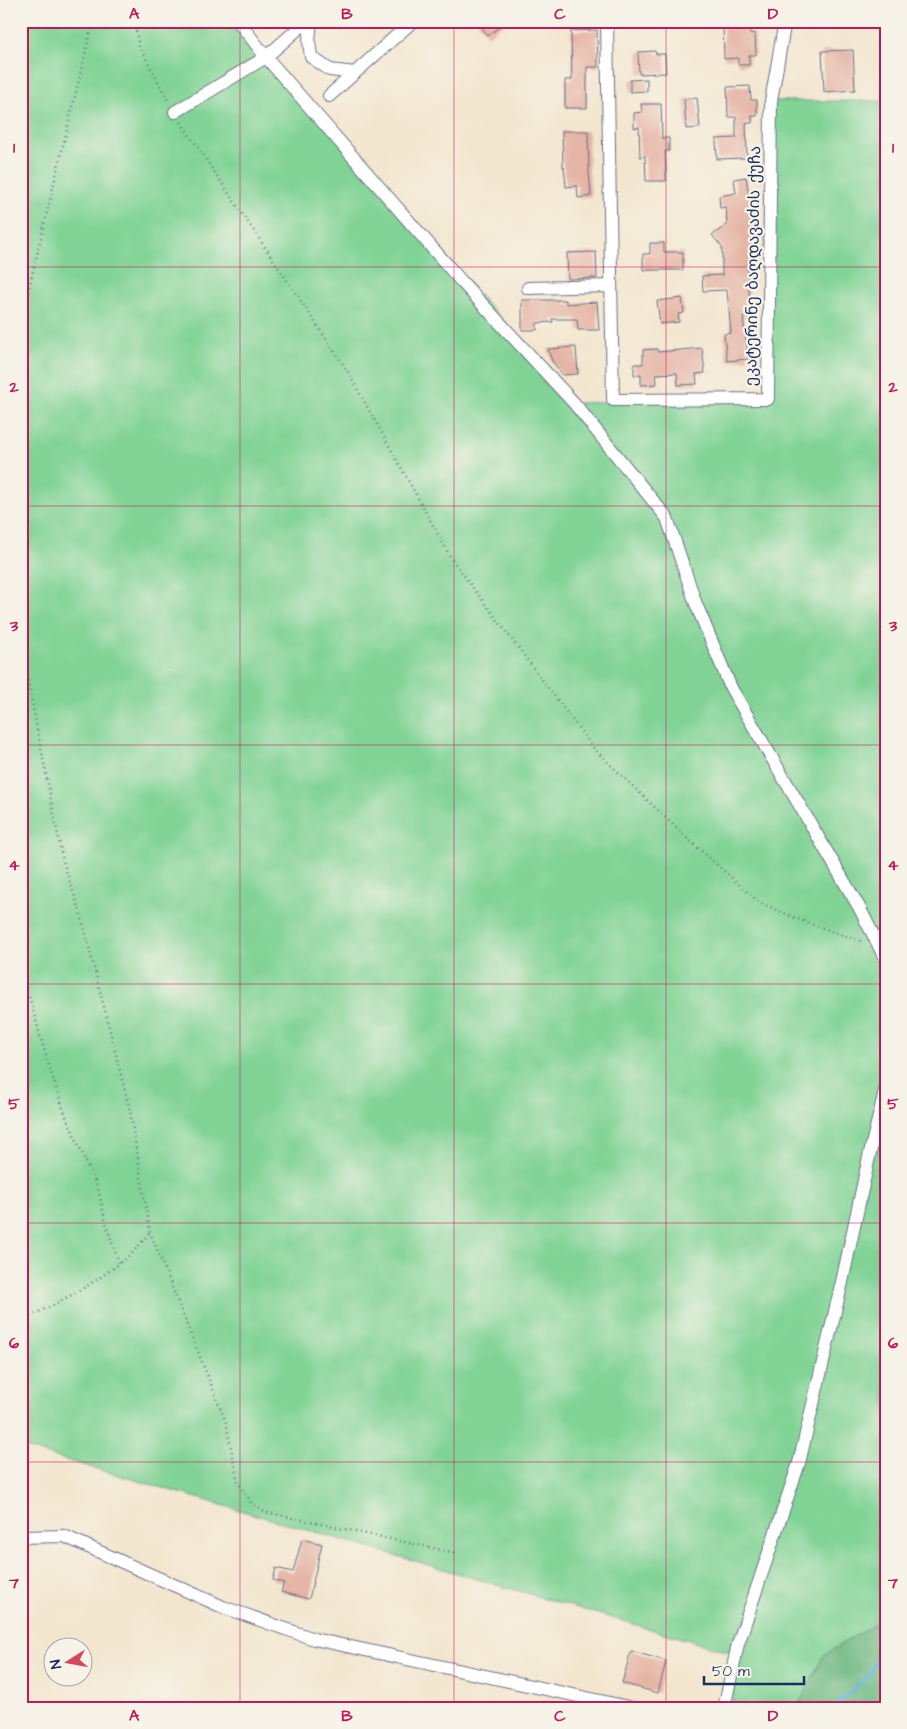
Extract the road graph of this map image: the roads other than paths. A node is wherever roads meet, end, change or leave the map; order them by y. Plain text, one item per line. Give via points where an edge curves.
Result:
1 (238, 21) edge
2 (309, 21) edge
3 (413, 21) edge
4 (607, 21) edge
5 (785, 21) edge
6 (266, 57) junction
7 (355, 73) junction
8 (328, 96) dead end
9 (175, 112) road end
10 (611, 286) junction
11 (528, 288) dead end
12 (886, 960) edge
13 (886, 1087) edge
14 (21, 1537) edge
15 (632, 1708) edge
16 (724, 1708) edge

1 - 6 street
2 - 6 street
2 - 7 street via 312,57 330,70
3 - 7 street
4 - 10 street, ეკატერინე ბაღდავაძის ქუჩა
5 - 10 street, ეკატერინე ბაღდავაძის ქუჩა via 771,101 768,399 613,400
6 - 9 street
6 - 12 street via 460,281 574,403 667,518 696,604 731,688 859,907
7 - 8 street
10 - 11 street
13 - 16 street via 799,1463 738,1644
14 - 15 street via 64,1536 223,1607 314,1639

